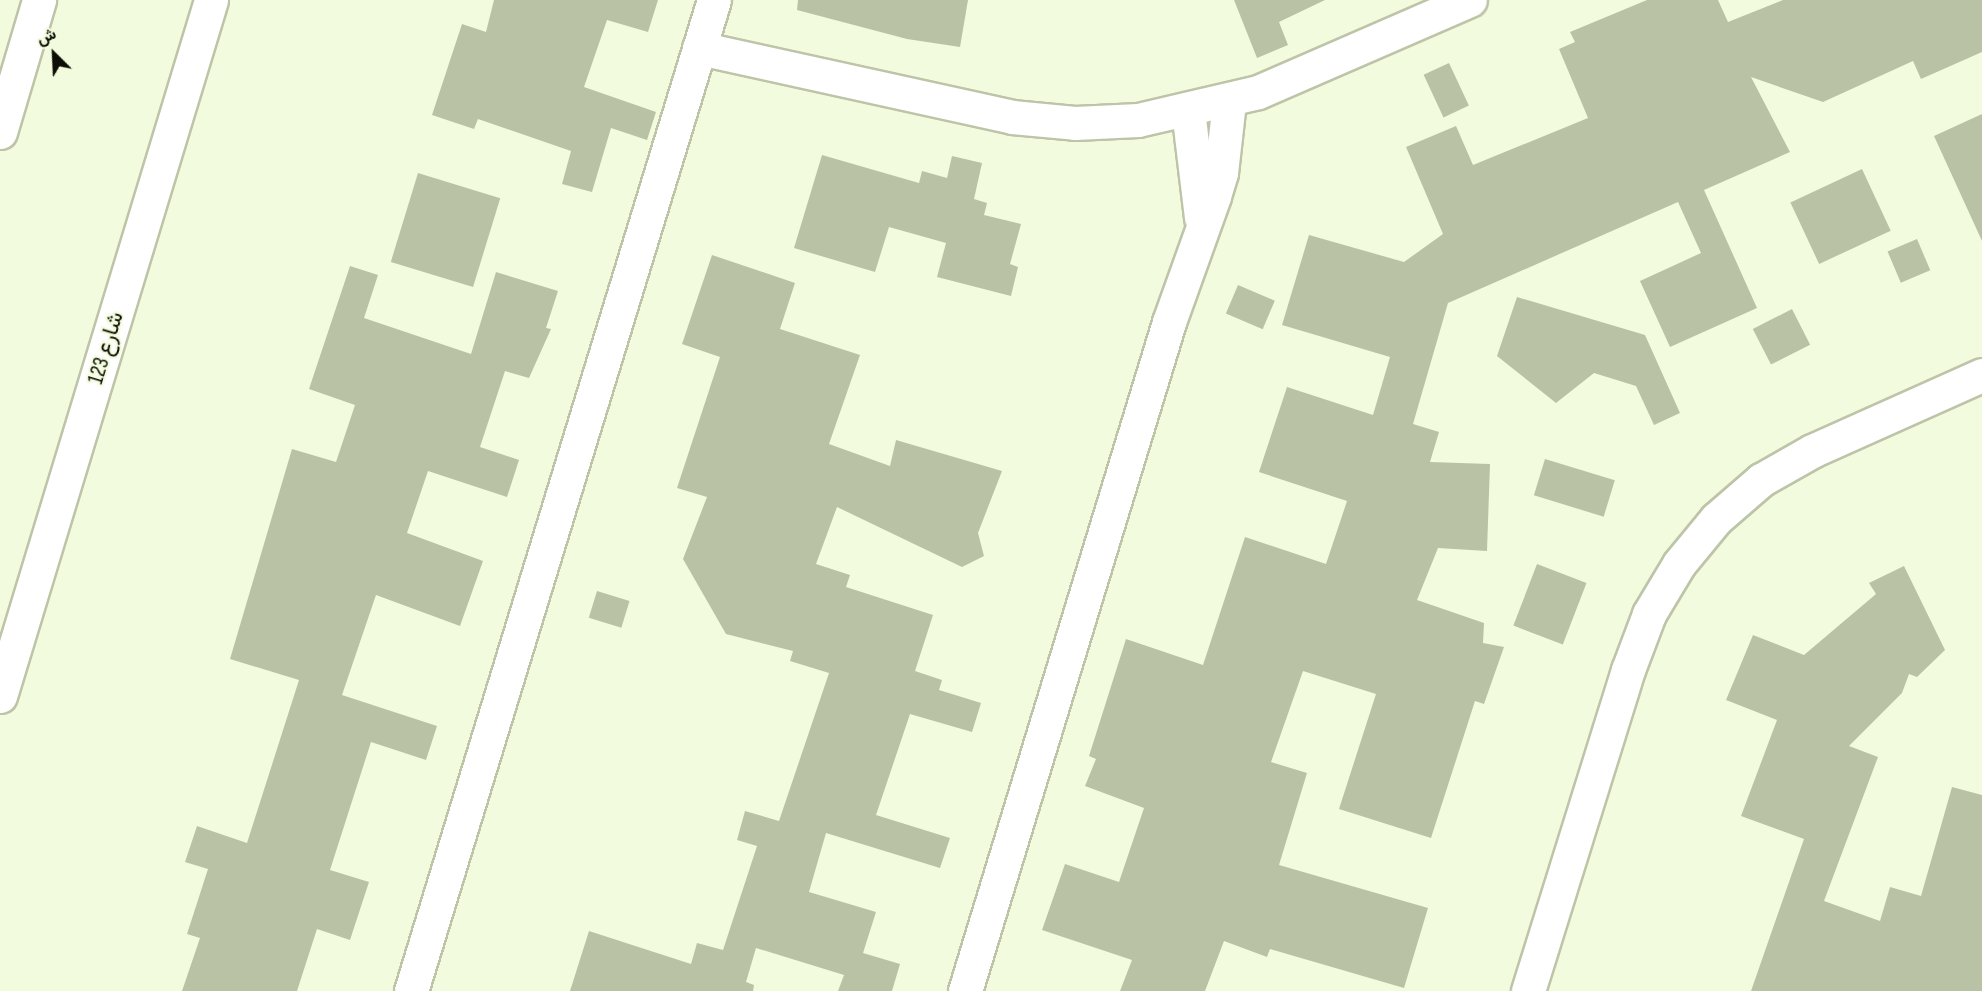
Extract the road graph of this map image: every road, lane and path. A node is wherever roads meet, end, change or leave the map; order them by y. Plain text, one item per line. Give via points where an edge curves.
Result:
1 (39, 0) edge
2 (211, 0) edge
3 (714, 0) edge
4 (1470, 0) edge
5 (699, 48) junction
6 (1228, 102) junction
7 (1188, 110) junction
8 (0, 132) edge
9 (1202, 225) junction
10 (1982, 375) edge
11 (0, 696) edge
12 (411, 991) edge
13 (965, 991) edge
14 (1528, 991) edge

1 - 8 street
2 - 11 street, شارع 123
3 - 5 street
4 - 6 street
5 - 7 street via 1012,117 1075,123
5 - 12 street
6 - 7 street
6 - 9 street via 1221,172
7 - 9 street
9 - 13 street
10 - 14 street via 1812,451 1761,480 1716,519 1679,564 1649,614 1629,670

